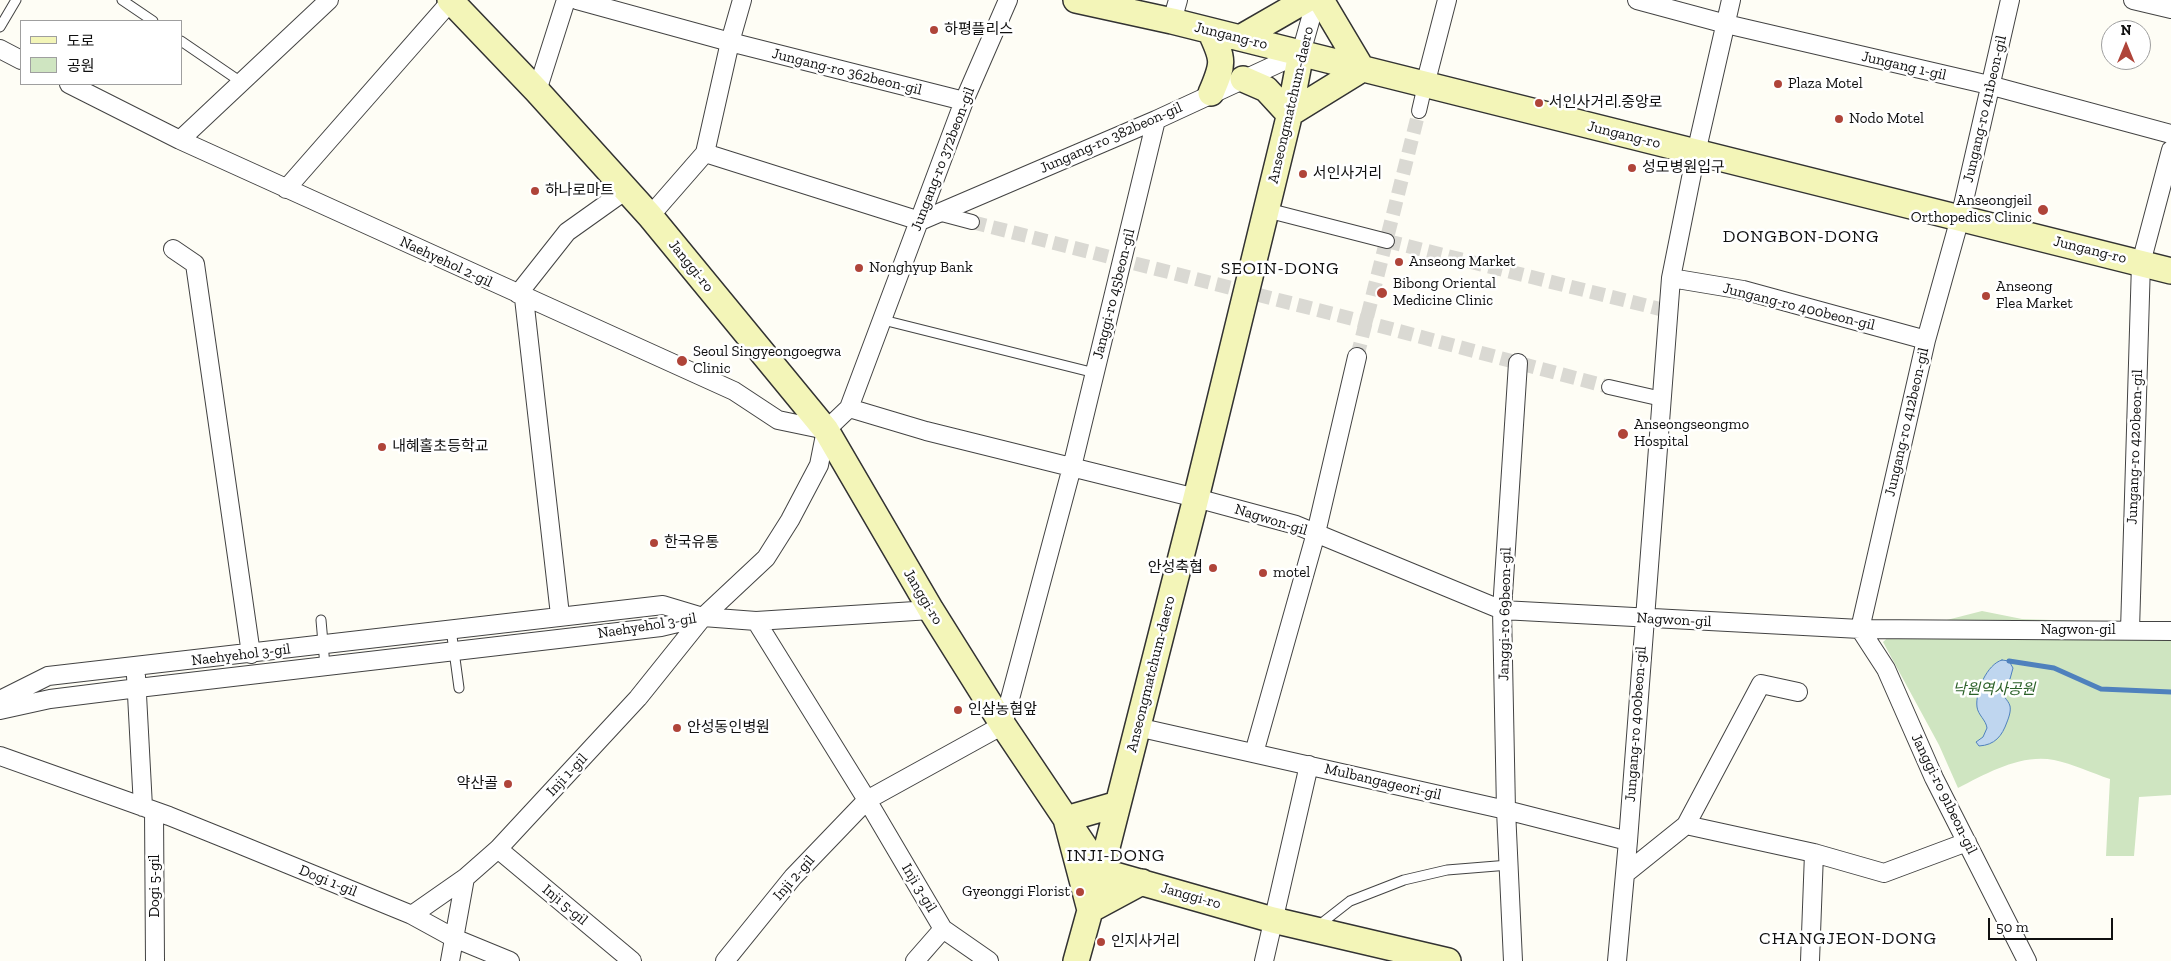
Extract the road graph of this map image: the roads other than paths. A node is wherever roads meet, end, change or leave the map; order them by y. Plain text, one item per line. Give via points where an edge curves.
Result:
1 (16, 0) edge
2 (122, 0) edge
3 (327, 0) edge
4 (451, 0) edge
5 (566, 0) edge
6 (577, 0) edge
7 (742, 0) edge
8 (1008, 0) edge
9 (1076, 0) edge
10 (1306, 0) edge
11 (1316, 0) edge
12 (1321, 0) edge
13 (1447, 0) edge
14 (1637, 0) edge
15 (1731, 0) edge
16 (2010, 0) edge
17 (2133, 0) edge
18 (2171, 9) edge
19 (1175, 11) edge
20 (152, 20) edge
21 (1726, 24) junction
22 (0, 27) edge
23 (1210, 31) junction
24 (1240, 38) junction
25 (182, 42) edge
26 (730, 42) junction
27 (0, 49) edge
28 (1301, 53) junction
29 (20, 59) edge
30 (1362, 69) junction
31 (1243, 79) junction
32 (241, 82) junction
33 (71, 85) edge
34 (1426, 85) junction
35 (1989, 85) junction
36 (537, 91) junction
37 (1211, 94) junction
38 (964, 101) junction
39 (1419, 111) tunnel mouth
40 (1289, 114) junction
41 (1156, 120) junction
42 (2171, 134) edge
43 (180, 140) junction
44 (2171, 150) edge
45 (705, 153) junction
46 (1696, 153) junction
47 (286, 189) junction
48 (626, 190) junction
49 (1266, 210) junction
50 (938, 213) junction
51 (650, 216) junction
52 (1960, 218) junction
53 (920, 221) junction
54 (972, 222) tunnel mouth
55 (1387, 241) tunnel mouth
56 (173, 248) dead end
57 (2141, 263) junction
58 (2171, 271) edge
59 (1671, 278) junction
60 (521, 296) junction
61 (882, 320) junction
62 (1926, 340) junction
63 (1357, 357) tunnel mouth
64 (1518, 363) dead end
65 (1095, 373) junction
66 (1608, 387) tunnel mouth
67 (1662, 398) junction
68 (849, 408) junction
69 (826, 430) junction
70 (1072, 467) junction
71 (1196, 498) junction
72 (1316, 533) junction
73 (930, 610) junction
74 (1502, 610) junction
75 (560, 615) junction
76 (704, 617) junction
77 (1644, 618) junction
78 (321, 620) dead end
79 (756, 621) junction
80 (451, 629) junction
81 (1860, 629) junction
82 (2130, 630) junction
83 (2171, 631) edge
84 (323, 645) junction
85 (454, 651) junction
86 (251, 654) junction
87 (325, 666) junction
88 (136, 667) junction
89 (138, 688) junction
90 (459, 688) dead end
91 (1798, 692) dead end
92 (0, 700) edge
93 (0, 710) edge
94 (1003, 725) junction
95 (1137, 727) junction
96 (1254, 753) junction
97 (0, 756) edge
98 (1309, 765) junction
99 (867, 800) junction
100 (1118, 804) junction
101 (149, 809) junction
102 (1506, 810) junction
103 (1066, 819) junction
104 (1686, 825) junction
105 (1628, 841) junction
106 (1967, 842) junction
107 (498, 849) junction
108 (1814, 853) junction
109 (1508, 865) junction
110 (1101, 871) junction
111 (1625, 874) junction
112 (465, 878) junction
113 (1142, 882) junction
114 (1090, 910) junction
115 (412, 915) junction
116 (1273, 920) junction
117 (943, 929) junction
118 (1313, 929) junction
119 (454, 938) junction
120 (156, 961) edge
121 (450, 961) edge
122 (510, 961) edge
123 (632, 961) edge
124 (726, 961) edge
125 (914, 961) edge
126 (989, 961) edge
127 (1076, 961) edge
128 (1264, 961) edge
129 (1448, 961) edge
130 (1513, 961) edge
131 (1617, 961) edge
132 (1810, 961) edge
133 (2027, 961) edge

1 - 22 lane
2 - 20 lane
3 - 32 street
4 - 36 main road, Janggi-ro
4 - 47 street
5 - 36 street
6 - 26 street, Jungang-ro 362beon-gil
7 - 26 street
8 - 38 street, Jungang-ro 372beon-gil
9 - 19 main road, Jungang-ro
10 - 24 main road
11 - 28 street, Anseongmatchum-daero
12 - 30 main road
13 - 34 street
14 - 21 street, Jungang 1-gil
15 - 21 street, Jungang-ro 400beon-gil
16 - 35 street, Jungang-ro 411beon-gil
17 - 18 street
19 - 23 main road, Jungang-ro
21 - 35 street, Jungang 1-gil
21 - 46 street, Jungang-ro 400beon-gil
23 - 24 main road, Jungang-ro
23 - 37 main road via 1220,52 1222,66
24 - 28 main road, Jungang-ro
25 - 32 lane
26 - 38 street, Jungang-ro 362beon-gil
26 - 45 street
27 - 29 street
28 - 30 main road, Jungang-ro
28 - 31 street, Jungang-ro 382beon-gil
28 - 40 main road, Anseongmatchum-daero
30 - 34 main road, Jungang-ro
30 - 40 main road
31 - 37 street, Jungang-ro 382beon-gil
31 - 40 main road via 1266,89
32 - 43 street
33 - 43 street, Naehyehol 2-gil
34 - 39 street
34 - 46 main road, Jungang-ro
35 - 42 street, Jungang 1-gil
35 - 52 street, Jungang-ro 411beon-gil
36 - 48 main road, Janggi-ro
37 - 41 street, Jungang-ro 382beon-gil
38 - 53 street, Jungang-ro 372beon-gil
40 - 49 main road, Anseongmatchum-daero
41 - 50 street, Jungang-ro 382beon-gil
41 - 65 street, Janggi-ro 45beon-gil
43 - 47 street, Naehyehol 2-gil
44 - 57 street, Jungang-ro 420beon-gil
45 - 51 street
45 - 53 street
46 - 52 main road, Jungang-ro
46 - 59 street, Jungang-ro 400beon-gil
47 - 60 street, Naehyehol 2-gil
48 - 51 main road, Janggi-ro
48 - 60 street via 567,232
49 - 55 street
49 - 71 main road, Anseongmatchum-daero
50 - 53 street, Jungang-ro 382beon-gil
50 - 54 street
51 - 69 main road, Janggi-ro
52 - 57 main road, Jungang-ro
52 - 62 street, Jungang-ro 412beon-gil
53 - 61 street, Jungang-ro 372beon-gil
56 - 86 street via 195,264
57 - 58 main road, Jungang-ro
57 - 82 street, Jungang-ro 420beon-gil
59 - 62 street, Jungang-ro 400beon-gil via 1743,290
59 - 67 street, Jungang-ro 400beon-gil
60 - 69 street, Naehyehol 2-gil via 734,391 778,420
60 - 75 street
61 - 65 lane
61 - 68 street, Jungang-ro 372beon-gil
62 - 81 street, Jungang-ro 412beon-gil
63 - 72 street
64 - 74 street, Janggi-ro 69beon-gil
65 - 70 street, Janggi-ro 45beon-gil
66 - 67 street
67 - 77 street, Jungang-ro 400beon-gil
68 - 69 street, Jungang-ro 372beon-gil
68 - 70 street via 926,431
69 - 73 main road, Janggi-ro
69 - 76 street, Inji 1-gil via 819,465 766,558
70 - 71 street
70 - 94 street, Janggi-ro 45beon-gil
71 - 72 street, Nagwon-gil
71 - 95 main road, Anseongmatchum-daero
72 - 74 street, Nagwon-gil
72 - 96 street
73 - 79 street
73 - 94 main road, Janggi-ro
74 - 77 street, Nagwon-gil
74 - 102 street, Janggi-ro 69beon-gil
75 - 76 street, Naehyehol 3-gil via 663,604
75 - 80 street, Naehyehol 3-gil
76 - 79 street
76 - 85 street, Naehyehol 3-gil via 661,627
76 - 107 street, Inji 1-gil via 638,698
77 - 81 street, Nagwon-gil
77 - 105 street, Jungang-ro 400beon-gil
78 - 84 lane
79 - 99 street
80 - 84 street, Naehyehol 3-gil
80 - 85 lane
81 - 82 street, Nagwon-gil
81 - 106 street, Janggi-ro 91beon-gil via 1886,669 1934,778
82 - 83 street, Nagwon-gil
84 - 86 street, Naehyehol 3-gil
84 - 87 lane
85 - 87 street, Naehyehol 3-gil
85 - 90 lane
86 - 88 street, Naehyehol 3-gil
87 - 89 street, Naehyehol 3-gil
88 - 89 street
88 - 92 street, Naehyehol 3-gil via 48,676
89 - 93 street, Naehyehol 3-gil
89 - 101 street
91 - 104 street via 1762,684
94 - 99 street, Inji 2-gil
94 - 103 main road, Janggi-ro
95 - 96 street, Mulbangageori-gil
95 - 100 main road, Anseongmatchum-daero
96 - 98 street, Mulbangageori-gil
97 - 101 street, Dogi 1-gil
98 - 102 street, Mulbangageori-gil
98 - 116 street
99 - 117 street, Inji 3-gil
99 - 124 street, Inji 2-gil via 794,877
100 - 103 main road
100 - 110 main road, Anseongmatchum-daero
101 - 115 street, Dogi 1-gil
101 - 120 street, Dogi 5-gil
102 - 105 street, Mulbangageori-gil
102 - 109 street, Janggi-ro 69beon-gil
103 - 110 main road, Janggi-ro
103 - 114 main road
104 - 108 street
104 - 111 street
105 - 111 street, Jungang-ro 400beon-gil
106 - 108 street via 1884,873
106 - 133 street, Janggi-ro 91beon-gil
107 - 112 street, Inji 1-gil
107 - 123 street, Inji 5-gil
108 - 132 street
109 - 118 lane via 1447,870 1404,880 1350,901
109 - 130 street, Janggi-ro 69beon-gil
110 - 113 main road, Janggi-ro
110 - 114 main road, Anseongmatchum-daero
111 - 131 street, Jungang-ro 400beon-gil
112 - 115 street, Inji 1-gil
112 - 119 street
113 - 114 main road
113 - 116 main road, Janggi-ro
114 - 127 main road, Anseongmatchum-daero
115 - 119 street, Dogi 1-gil
116 - 118 main road, Janggi-ro
116 - 128 street
117 - 125 street
117 - 126 street, Inji 3-gil
118 - 129 main road, Janggi-ro
119 - 121 street
119 - 122 street, Dogi 1-gil

